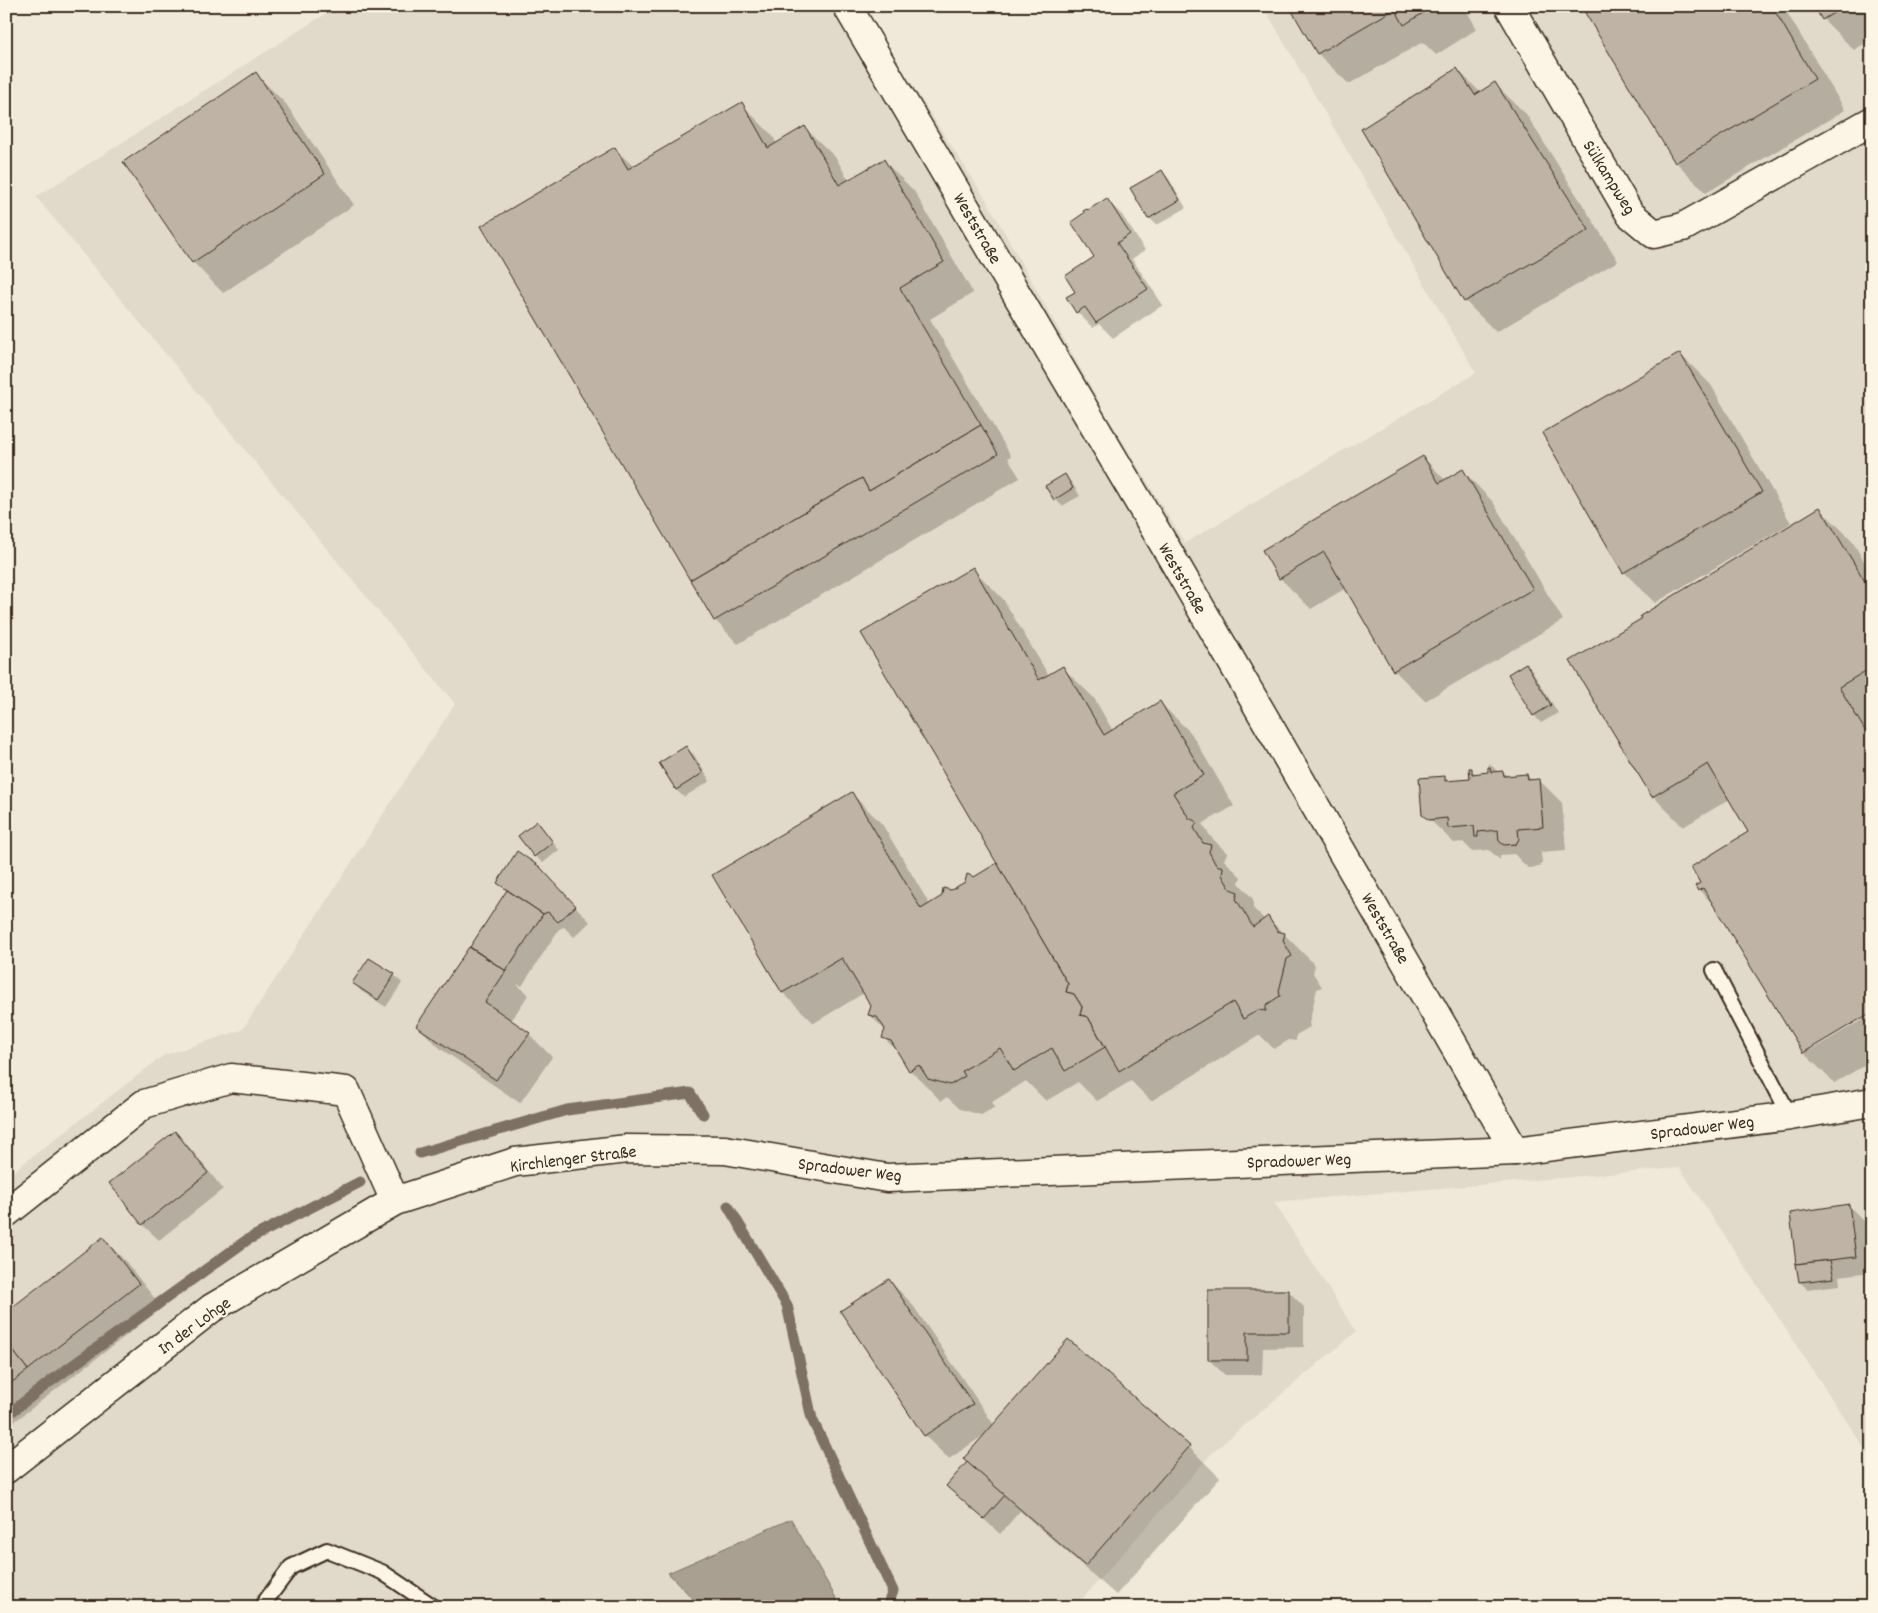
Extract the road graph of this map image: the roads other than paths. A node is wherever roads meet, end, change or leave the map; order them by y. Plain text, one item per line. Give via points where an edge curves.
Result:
1 (847, 6) edge
2 (1509, 6) edge
3 (1872, 121) edge
4 (1714, 970) dead end
5 (1872, 1102) edge
6 (1790, 1116) junction
7 (725, 1150) joint
8 (1515, 1151) junction
9 (395, 1202) junction
10 (6, 1213) edge
11 (6, 1470) edge
12 (261, 1607) edge
13 (434, 1607) edge

1 - 8 street, Weststraße
2 - 3 street, Sülkampweg via 1630,214 1654,234 1683,227
4 - 6 lane
5 - 6 street, Spradower Weg
6 - 8 street, Spradower Weg
7 - 8 street, Spradower Weg via 887,1178
7 - 9 street, Kirchlenger Straße via 627,1149 515,1162
9 - 10 street via 346,1091 231,1078 144,1104
9 - 11 street, In der Lohge via 212,1308
12 - 13 lane via 291,1567 327,1550 382,1572

